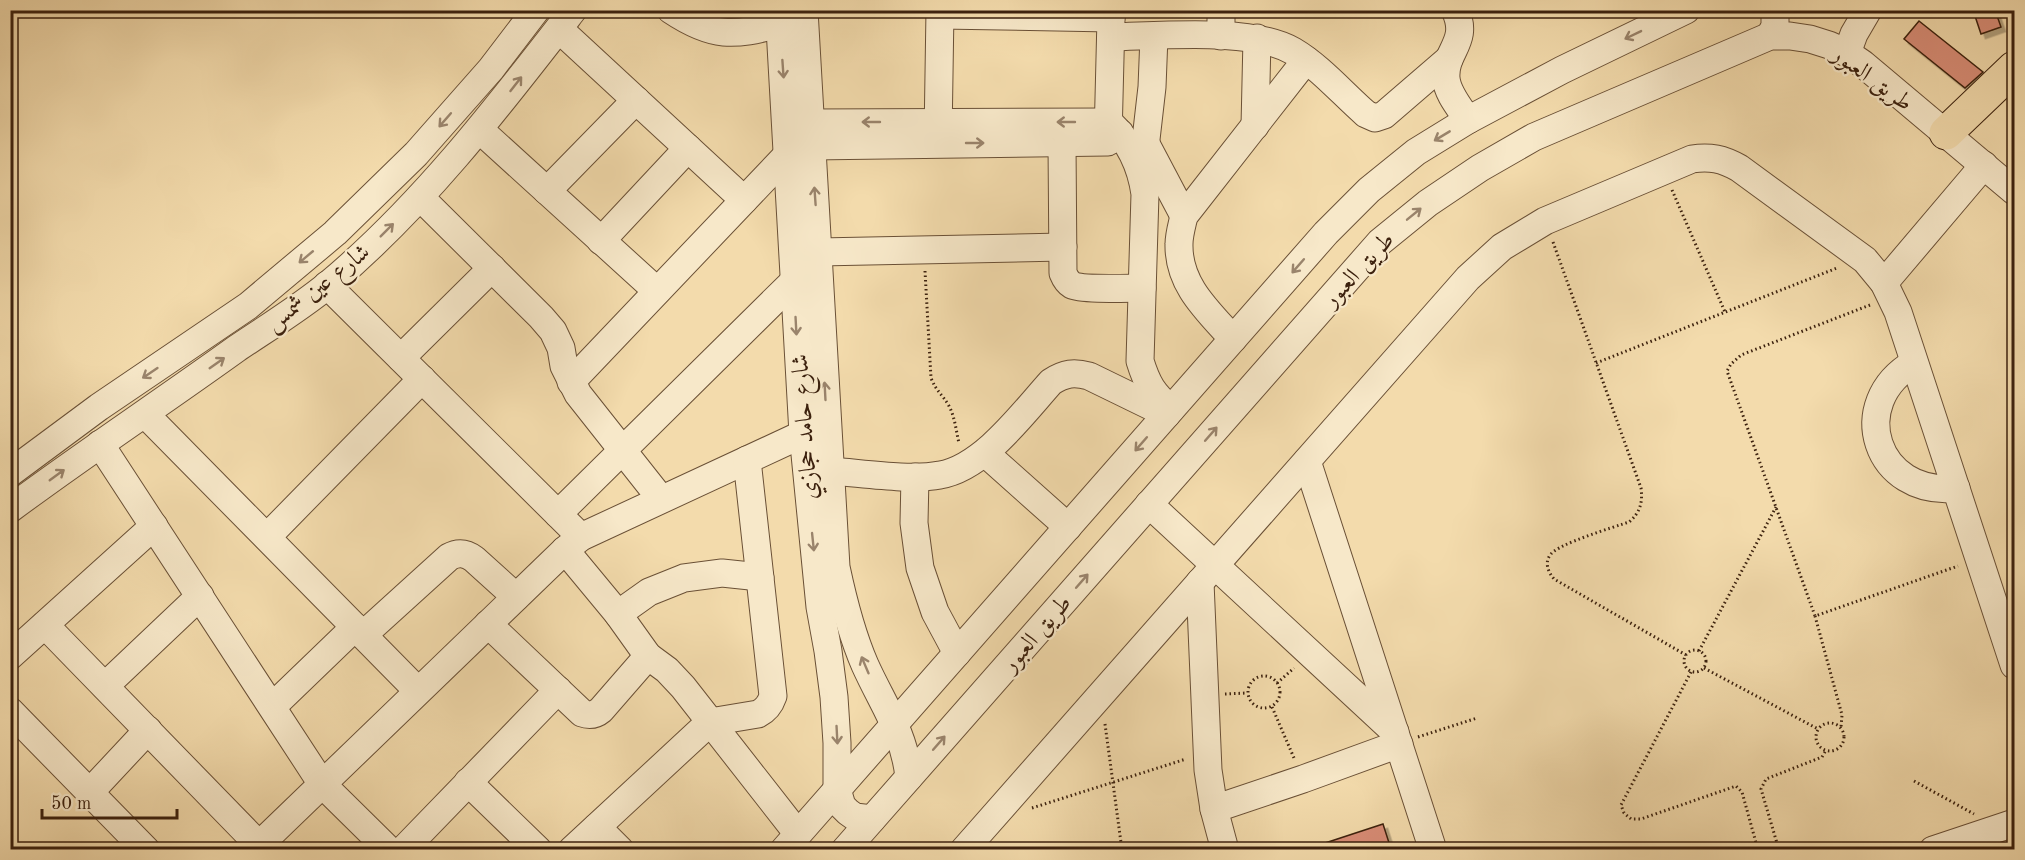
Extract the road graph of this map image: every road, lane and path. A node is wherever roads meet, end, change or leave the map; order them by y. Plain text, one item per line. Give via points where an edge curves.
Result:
1 (536, 10) edge
2 (671, 10) edge
3 (804, 10) edge
4 (1455, 10) edge
5 (1686, 10) edge
6 (1868, 10) edge
7 (940, 13) edge
8 (779, 17) edge
9 (566, 20) edge
10 (1111, 22) edge
11 (1221, 23) edge
12 (1773, 23) edge
13 (1163, 36) junction
14 (1257, 38) junction
15 (1846, 53) junction
16 (1306, 60) junction
17 (1449, 60) junction
18 (2014, 68) edge
19 (636, 100) junction
20 (1468, 120) junction
21 (1255, 126) junction
22 (480, 130) junction
23 (938, 132) junction
24 (1112, 133) junction
25 (1946, 133) junction
26 (803, 141) junction
27 (1062, 143) junction
28 (1146, 144) junction
29 (688, 148) junction
30 (1984, 165) junction
31 (1664, 170) junction
32 (1142, 174) junction
33 (2014, 190) edge
34 (546, 191) junction
35 (420, 197) junction
36 (744, 200) junction
37 (1184, 216) junction
38 (1545, 221) junction
39 (602, 241) junction
40 (1063, 247) junction
41 (923, 248) junction
42 (819, 252) junction
43 (1862, 258) junction
44 (492, 268) junction
45 (794, 281) junction
46 (327, 285) junction
47 (1142, 288) junction
48 (1888, 290) junction
49 (657, 291) junction
50 (1725, 312) junction
51 (1233, 339) junction
52 (401, 358) junction
53 (1596, 363) junction
54 (1914, 363) junction
55 (422, 379) junction
56 (571, 382) junction
57 (1169, 412) junction
58 (145, 414) junction
59 (815, 433) junction
60 (100, 444) junction
61 (622, 450) junction
62 (747, 460) junction
63 (975, 460) junction
64 (1307, 461) junction
65 (830, 471) junction
66 (10, 472) edge
67 (915, 477) junction
68 (1956, 488) junction
69 (661, 498) junction
70 (1149, 504) junction
71 (1776, 507) junction
72 (10, 509) edge
73 (558, 514) junction
74 (154, 526) junction
75 (1068, 527) junction
76 (267, 537) junction
77 (573, 543) junction
78 (1980, 559) junction
79 (1207, 574) junction
80 (760, 577) junction
81 (200, 596) junction
82 (516, 597) junction
83 (618, 614) junction
84 (1815, 616) junction
85 (488, 624) junction
86 (45, 625) junction
87 (359, 631) junction
88 (1699, 651) junction
89 (957, 653) junction
90 (1686, 655) junction
91 (10, 656) edge
92 (648, 656) junction
93 (2014, 665) edge
94 (1704, 668) junction
95 (1691, 672) junction
96 (105, 686) junction
97 (558, 690) junction
98 (418, 691) junction
99 (1101, 694) junction
100 (273, 706) junction
101 (1272, 706) junction
102 (10, 711) edge
103 (1477, 718) dead end
104 (710, 722) junction
105 (895, 723) junction
106 (1840, 727) junction
107 (1818, 729) junction
108 (147, 730) junction
109 (1397, 738) junction
110 (1826, 750) junction
111 (1208, 752) junction
112 (909, 777) junction
113 (1303, 779) junction
114 (1914, 781) dead end
115 (468, 782) junction
116 (1113, 782) junction
117 (322, 784) junction
118 (837, 789) junction
119 (90, 792) junction
120 (1214, 809) junction
121 (872, 819) junction
122 (988, 822) junction
123 (2007, 825) edge
124 (597, 826) junction
125 (791, 842) edge
126 (132, 845) edge
127 (257, 847) edge
128 (389, 849) edge
129 (403, 849) edge
130 (538, 849) edge
131 (572, 849) edge
132 (620, 849) edge
133 (845, 849) edge
134 (964, 849) edge
135 (1122, 849) edge
136 (1225, 849) edge
137 (1433, 849) edge
138 (1758, 849) edge
139 (1779, 849) edge
140 (1934, 849) edge

1 -> 66 street, شارع عين شمس via 491,69 416,154 335,233 248,306
2 - 8 street via 690,23 717,32 746,33
3 - 26 street, شارع حامد حجازي
4 - 17 street via 1461,29
5 -> 20 street, طريق العبور
6 - 15 street
7 - 10 street
7 - 23 street
8 -> 26 street, شارع حامد حجازي
9 - 19 street
22 -> 9 street, شارع عين شمس
10 - 13 street
10 - 24 street
11 - 13 street
11 - 14 street
12 - 15 street, طريق العبور via 1790,36
70 -> 12 street, طريق العبور via 1380,242 1428,203 1534,137
13 - 28 street
14 - 16 street via 1283,46
14 - 21 street
15 - 25 street, طريق العبور
16 - 17 street via 1375,118 1384,115
16 - 21 street
17 - 20 street via 1448,88
18 - 25 highway
19 - 29 street
19 - 34 street
20 -> 51 street, طريق العبور via 1416,152 1369,190
21 - 37 street
22 - 34 street
22 - 35 street, شارع عين شمس
24 -> 23 street
23 - 26 street
23 -> 27 street
24 - 27 street
24 - 32 street
25 - 30 street, طريق العبور
26 - 36 street
42 -> 26 street, شارع حامد حجازي
26 - 45 street, شارع حامد حجازي
27 - 40 street
28 - 32 street
28 - 37 street
29 - 36 street
29 - 39 street
30 - 33 street, طريق العبور
30 - 48 street
31 - 38 street
31 - 43 street via 1710,157 1730,163
31 - 50 path
32 - 47 street
34 - 39 street
35 - 44 street
46 -> 35 street, شارع عين شمس
36 - 49 street
37 - 51 street via 1179,243 1182,271 1194,296
38 - 53 path
38 - 64 street via 1502,248 1468,278
39 - 49 street
40 - 41 street
40 - 47 street via 1063,273 1073,285
41 - 42 street
41 - 63 path via 931,378
59 -> 42 street, شارع حامد حجازي
43 - 48 street
43 - 50 path
44 - 52 street
44 - 56 street via 553,331
45 -> 59 street, شارع حامد حجازي
45 - 61 street
46 - 52 street
58 -> 46 street, شارع عين شمس
47 - 57 street via 1140,361 1146,380
48 - 54 street
48 - 71 path via 1741,355 1726,371
49 - 56 street
50 - 53 path
51 - 57 street, طريق العبور
52 - 55 street
53 - 90 path via 1641,488 1641,505 1629,522 1556,549 1547,566 1549,573
54 - 68 street
54 - 68 street via 1893,378 1880,400 1875,425 1881,450 1906,479 1930,489
55 - 73 street
55 - 76 street
56 - 61 street
57 - 63 street via 1089,376 1076,372 1063,375
57 -> 75 street, طريق العبور
58 - 60 street, شارع عين شمس
58 - 76 street
59 - 62 street
59 - 65 street, شارع حامد حجازي
59 -> 118 street, شارع حامد حجازي via 820,607 834,697
72 -> 60 street, شارع عين شمس
60 - 74 street
61 - 69 street
61 - 73 street
62 - 69 street
62 - 80 street
63 - 67 street via 941,475
63 - 75 street
64 - 79 street
64 - 109 street
65 - 67 street
105 -> 65 street, شارع حامد حجازي via 864,663 843,599 836,567
67 - 89 street via 914,523 920,568 935,612
68 - 78 street
69 - 77 street
70 - 79 street
112 -> 70 street, طريق العبور
71 - 84 path
71 - 88 path
73 - 77 street
74 - 81 street
74 - 86 street
75 - 89 street, طريق العبور
76 - 87 street
77 - 82 street
77 - 83 street
78 - 84 path
78 - 93 street
79 - 99 street
79 - 109 street
79 - 111 street
80 - 83 street via 722,573 684,578 649,592
80 - 104 street via 771,702 758,714
81 - 96 street
81 - 100 street
82 - 85 street
82 - 87 street via 469,555 455,554
83 - 92 street
84 - 106 path via 1842,715
85 - 97 street
85 - 98 street
86 - 91 street
86 - 96 street
87 - 98 street
87 - 100 street
88 - 90 path
88 - 94 path via 1706,658
89 - 105 street, طريق العبور
90 - 95 path via 1684,664
92 - 97 street via 597,713 582,713
92 - 104 street via 683,687
94 - 95 path
94 - 107 path
95 - 138 path via 1622,809 1631,819 1641,819 1736,786 1742,792
96 - 108 street
97 - 115 street
98 - 117 street
99 - 116 path
99 - 122 street
100 - 117 street
101 - 101 path via 1280,693 1277,682 1267,676 1256,678 1248,687 1248,698 1261,709
101 - 113 path
102 - 119 street
103 - 109 path
104 - 124 street
104 - 125 street
105 - 112 street, شارع حامد حجازي
105 - 118 street, طريق العبور
106 - 107 path via 1829,723
106 - 110 path via 1845,738 1842,744 1832,751
107 - 110 path via 1817,742
108 - 119 street
108 - 127 street
109 - 113 street
109 - 137 street
110 - 139 path via 1822,757 1763,783 1761,789
111 - 116 path
111 - 120 street
112 - 121 street, طريق العبور
113 - 120 street
114 - 123 path
115 - 129 street
115 - 130 street
116 - 122 path
116 - 135 path
117 - 127 street
117 - 128 street
118 - 121 street, شارع حامد حجازي via 848,812
118 - 125 street, طريق العبور
119 - 126 street
120 - 136 street
121 - 133 street, طريق العبور
122 - 134 street
123 - 140 street
124 - 131 street
124 - 132 street

